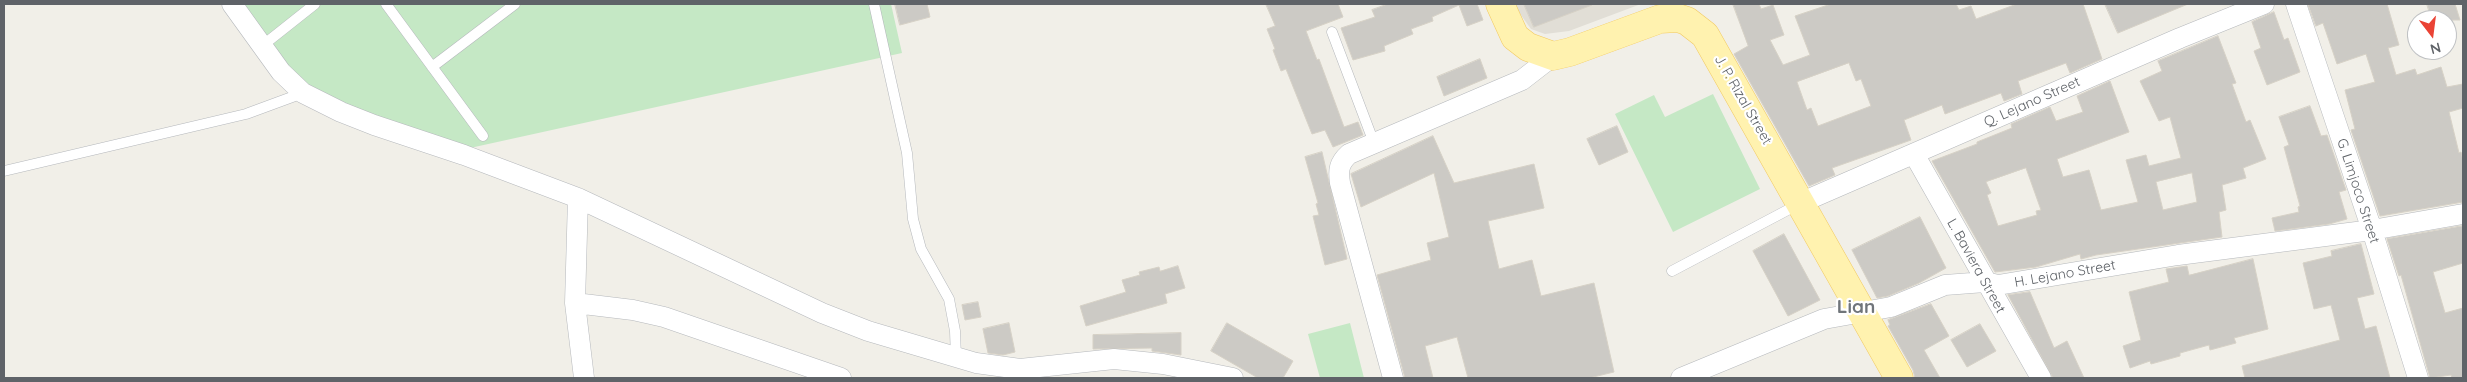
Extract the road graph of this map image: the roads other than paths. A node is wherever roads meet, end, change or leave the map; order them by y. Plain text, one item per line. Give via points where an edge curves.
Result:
1 (232, 4) edge
2 (315, 4) edge
3 (386, 4) edge
4 (515, 4) edge
5 (874, 4) edge
6 (1500, 4) edge
7 (2264, 4) edge
8 (2296, 4) edge
9 (1685, 11) edge
10 (1332, 32) dead end
11 (262, 46) junction
12 (1553, 56) junction
13 (432, 67) junction
14 (303, 93) junction
15 (483, 136) dead end
16 (1374, 143) junction
17 (1914, 154) junction
18 (4, 172) edge
19 (578, 198) junction
20 (1800, 204) junction
21 (2463, 214) edge
22 (2372, 230) junction
23 (1672, 272) dead end
24 (1985, 282) junction
25 (575, 303) junction
26 (1863, 314) junction
27 (956, 358) junction
28 (1163, 371) edge
29 (1187, 373) edge
30 (584, 378) edge
31 (841, 378) edge
32 (1233, 378) edge
33 (1393, 378) edge
34 (1681, 378) edge
35 (1899, 378) edge
36 (2041, 378) edge
37 (2418, 378) edge

1 - 11 street
2 - 11 lane
3 - 13 lane
4 - 13 lane
5 - 27 lane via 906,153 913,219 921,249 949,298
6 - 12 main road via 1515,36 1528,47
7 - 17 street, Q. Lejano Street
8 - 22 street, G. Limjoco Street
9 - 12 main road, J. P. Rizal Street
9 - 20 main road, J. P. Rizal Street via 1687,22 1705,35
10 - 16 lane
11 - 14 street via 281,72
12 - 16 street via 1522,80
13 - 15 lane
14 - 18 lane via 246,114
14 - 19 street via 374,126 464,155
16 - 33 street via 1349,154 1338,168
17 - 20 street, Q. Lejano Street
17 - 24 street, L. Baviera Street
19 - 25 street
19 - 27 street via 822,313
20 - 23 lane
20 - 26 main road, J. P. Rizal Street
21 - 22 street, H. Lejano Street
22 - 24 street, H. Lejano Street via 2178,255 1998,285
22 - 37 street, G. Limjoco Street
24 - 26 street, H. Lejano Street via 1945,285 1891,307
24 - 36 street, L. Baviera Street
25 - 30 street
25 - 31 street via 664,317
26 - 34 street, H. Lejano Street via 1824,319
26 - 35 main road, J. P. Rizal Street
27 - 28 street via 1020,368 1114,359
28 - 29 street
29 - 32 street

